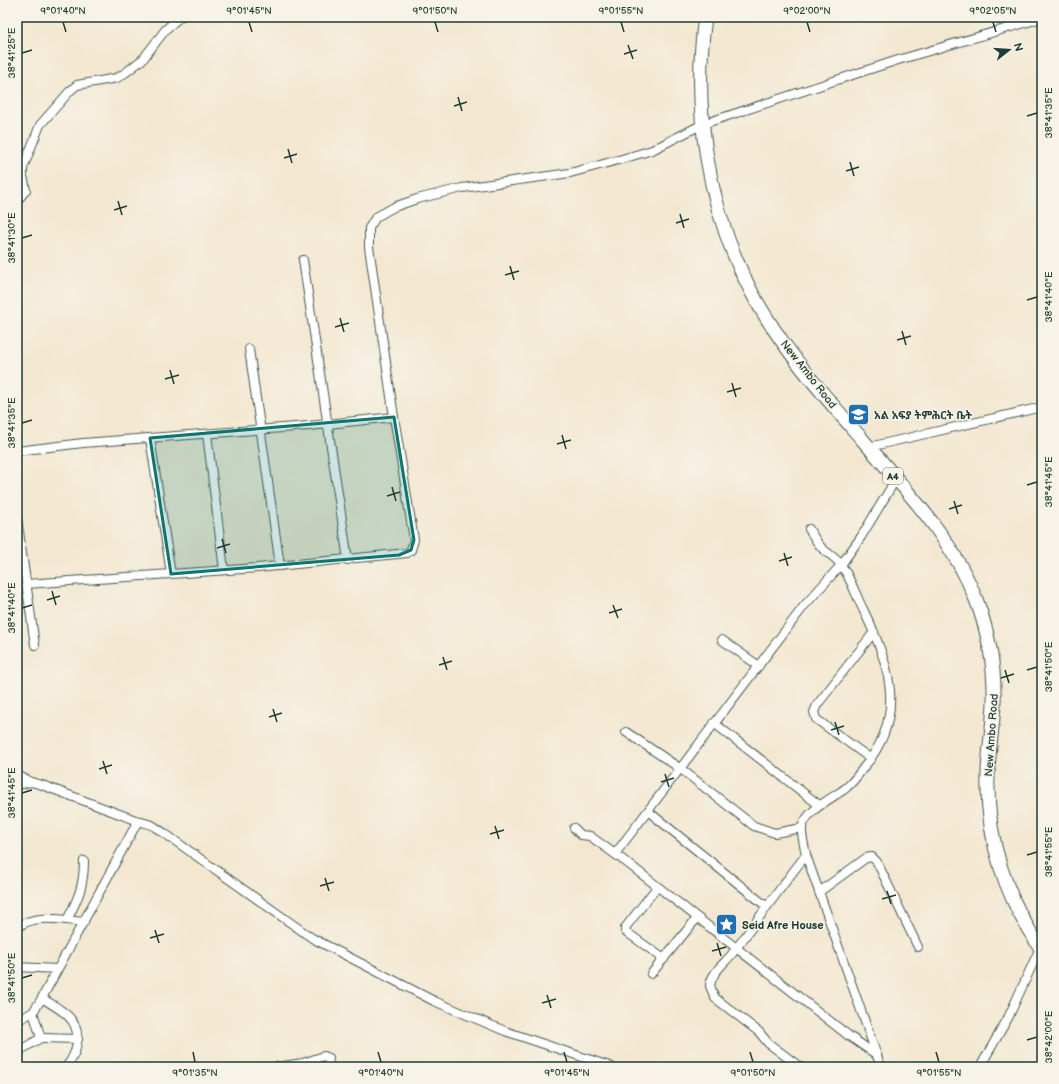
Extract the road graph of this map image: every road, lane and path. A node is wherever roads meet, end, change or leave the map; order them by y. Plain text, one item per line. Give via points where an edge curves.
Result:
1 (180, 17) edge
2 (705, 17) edge
3 (1042, 18) edge
4 (703, 124) junction
5 (17, 201) edge
6 (304, 260) dead end
7 (249, 349) dead end
8 (1042, 409) edge
9 (394, 417) junction
10 (328, 424) junction
11 (260, 430) junction
12 (206, 434) junction
13 (150, 438) junction
14 (869, 447) junction
15 (17, 451) edge
16 (896, 479) junction
17 (17, 518) edge
18 (809, 529) dead end
19 (348, 560) junction
20 (841, 565) junction
21 (280, 566) junction
22 (224, 570) junction
23 (172, 574) junction
24 (26, 584) junction
25 (874, 632) junction
26 (722, 640) dead end
27 (35, 645) dead end
28 (759, 666) junction
29 (714, 724) junction
30 (626, 732) dead end
31 (871, 760) junction
32 (681, 769) junction
33 (17, 775) edge
34 (31, 782) junction
35 (17, 785) edge
36 (819, 805) junction
37 (649, 812) junction
38 (138, 821) junction
39 (574, 828) dead end
40 (802, 828) junction
41 (615, 854) junction
42 (806, 855) junction
43 (84, 861) dead end
44 (657, 887) junction
45 (819, 892) junction
46 (766, 906) junction
47 (698, 918) junction
48 (67, 920) junction
49 (84, 922) junction
50 (17, 928) edge
51 (918, 947) dead end
52 (736, 948) junction
53 (1041, 949) edge
54 (664, 959) junction
55 (17, 968) edge
56 (57, 970) junction
57 (651, 974) dead end
58 (42, 998) junction
59 (33, 1012) junction
60 (17, 1021) edge
61 (41, 1038) junction
62 (78, 1039) junction
63 (17, 1052) edge
64 (877, 1055) junction
65 (66, 1067) edge
66 (276, 1067) edge
67 (328, 1067) edge
68 (611, 1067) edge
69 (800, 1067) edge
70 (881, 1067) edge
71 (980, 1067) edge

1 - 5 street via 166,29 143,59 117,78 77,85 45,118 24,168 26,190
2 - 4 main road, New Ambo Road / A4 via 700,75
3 - 4 street via 898,60
4 - 9 street via 652,150 622,159 570,172 462,188 417,199 376,217 369,228 369,247
4 - 14 main road, New Ambo Road / A4 via 715,198 732,247 753,294 788,350
6 - 10 street
7 - 11 street
8 - 14 street
9 - 10 street
9 - 19 street via 414,540 411,550 399,555
10 - 11 street
10 - 19 street
11 - 12 street
11 - 21 street
12 - 13 street
12 - 22 street
13 - 15 street
13 - 23 street
14 - 16 main road, New Ambo Road / A4
16 - 20 street
16 - 53 main road, New Ambo Road / A4 via 952,550 965,573 983,620 994,675 988,799 994,848 1013,901
17 - 24 street
18 - 20 street via 821,548
19 - 21 street
20 - 25 street
20 - 28 street via 804,606
21 - 22 street
22 - 23 street
23 - 24 street
24 - 27 street
25 - 31 street via 888,669 891,706 881,744
25 - 31 street via 814,712 816,719
26 - 28 street
28 - 29 street
29 - 32 street
29 - 36 street
30 - 32 street
31 - 36 street via 847,787
32 - 37 street
32 - 40 street via 754,826 775,833
33 - 34 street
34 - 35 street
34 - 38 street
36 - 40 street
37 - 41 street
37 - 46 street
38 - 49 street
38 - 68 street via 152,825 164,833 312,938 434,1001 505,1031
39 - 41 street via 581,835 590,836
40 - 42 street
41 - 44 street
42 - 45 street
42 - 46 street
43 - 48 street via 84,879
44 - 47 street
44 - 54 street via 625,931
45 - 51 street via 866,858 872,857 877,862
45 - 64 street
46 - 52 street
47 - 52 street
47 - 54 street
48 - 49 street
48 - 50 street via 38,920
49 - 56 street
52 - 64 street
52 - 69 street via 712,978 712,994
53 - 71 street via 1008,1018
54 - 57 street
55 - 56 street
56 - 58 street
58 - 59 street
58 - 62 street via 68,1016 75,1025
59 - 60 street
59 - 61 street
61 - 62 street
61 - 63 street
62 - 65 street via 74,1057
64 - 70 street
66 - 67 street via 303,1063 324,1056 329,1058

